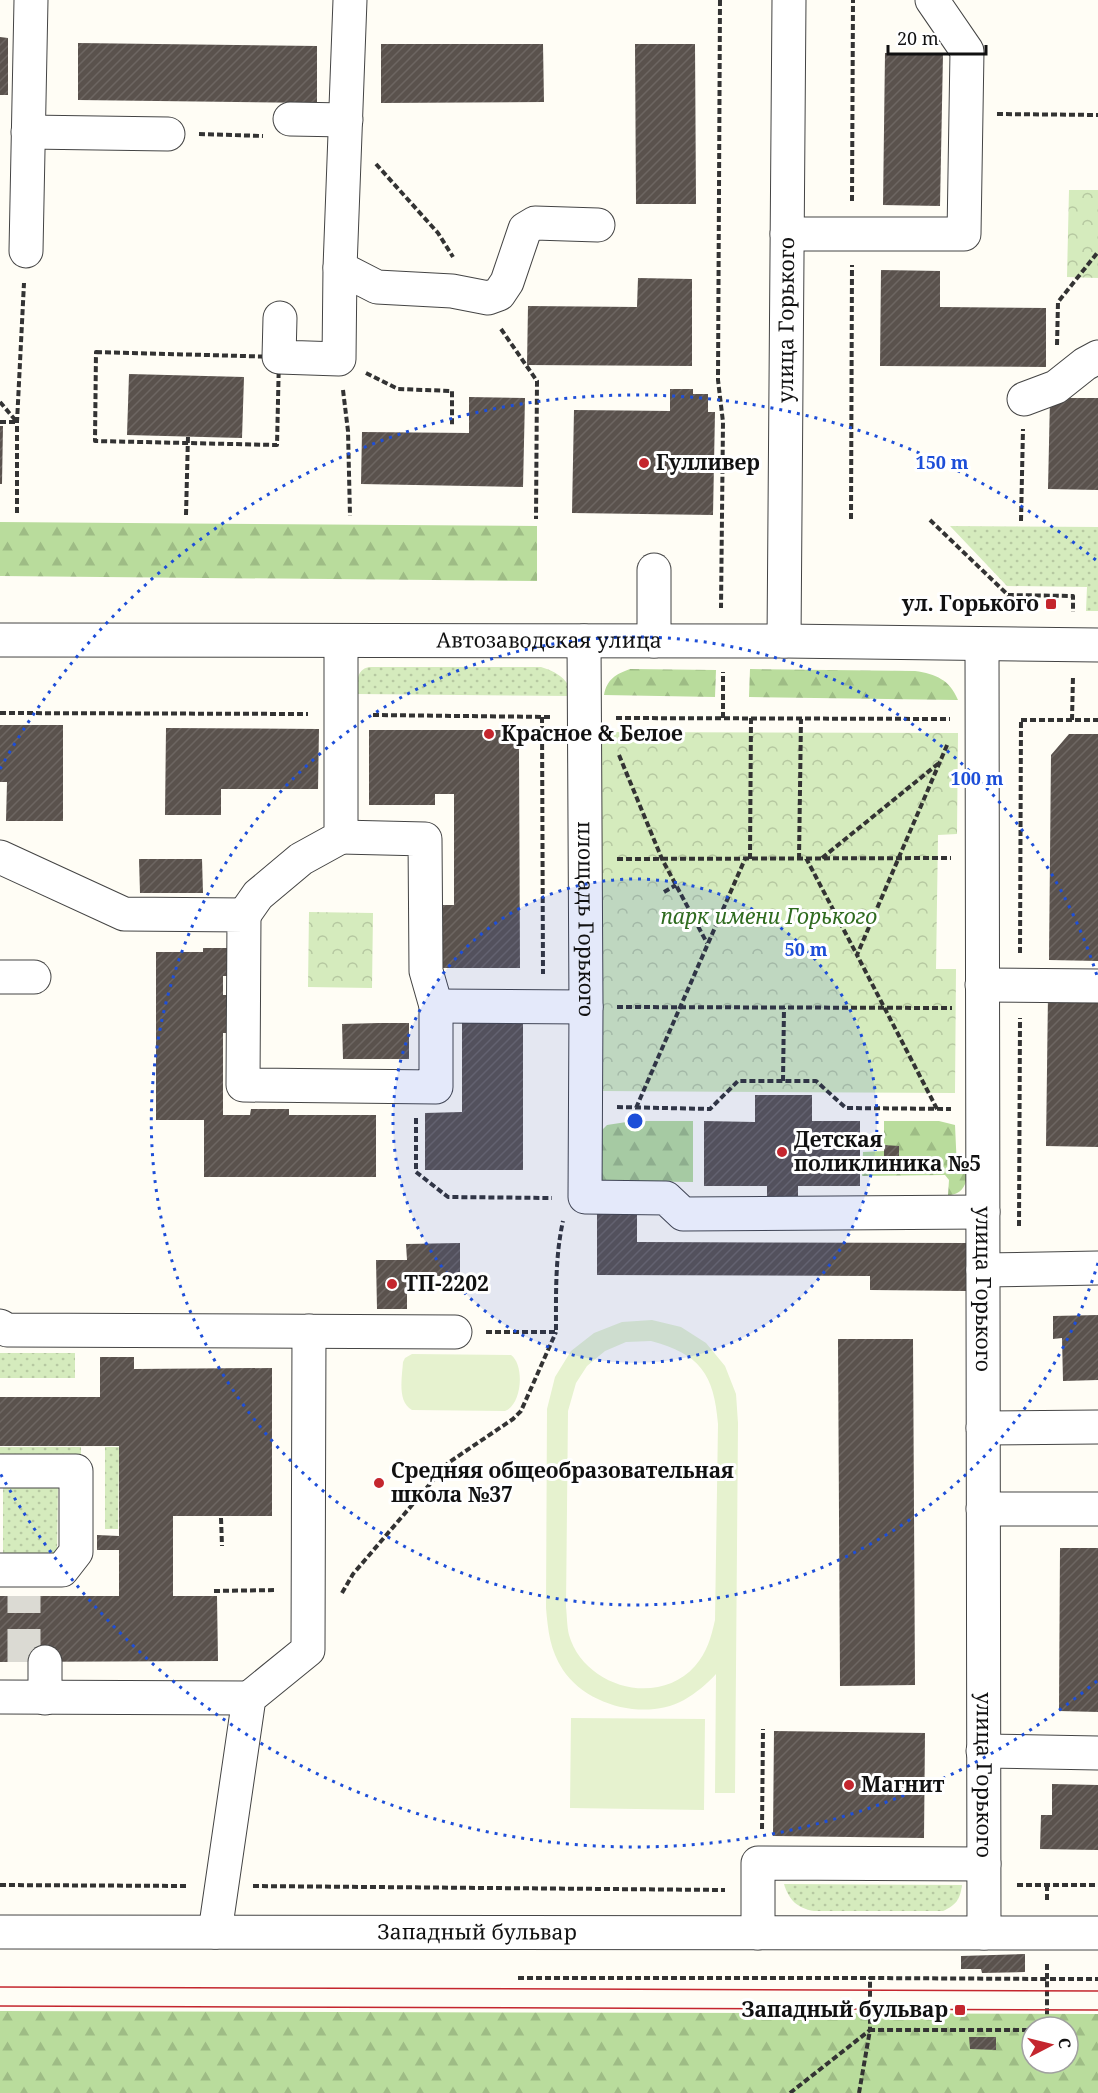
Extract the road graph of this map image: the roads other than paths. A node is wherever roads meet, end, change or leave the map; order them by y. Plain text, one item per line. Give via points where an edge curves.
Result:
1 (31, 0) edge
2 (350, 0) edge
3 (789, 0) edge
4 (932, 0) edge
5 (290, 119) road end
6 (345, 130) junction
7 (28, 132) junction
8 (168, 134) road end
9 (598, 225) dead end
10 (787, 234) junction
11 (26, 251) road end
12 (340, 268) junction
13 (280, 318) dead end
14 (1094, 365) edge
15 (1024, 399) road end
16 (654, 570) dead end
17 (0, 640) edge
18 (340, 641) junction
19 (584, 641) junction
20 (654, 641) junction
21 (784, 641) junction
22 (982, 645) junction
23 (1085, 645) edge
24 (341, 837) junction
25 (0, 857) edge
26 (244, 915) junction
27 (0, 977) edge
28 (34, 977) dead end
29 (1098, 986) edge
30 (982, 996) junction
31 (436, 1006) junction
32 (586, 1007) junction
33 (983, 1212) junction
34 (1098, 1268) edge
35 (983, 1270) junction
36 (0, 1326) edge
37 (309, 1331) junction
38 (455, 1332) road end
39 (1098, 1427) edge
40 (983, 1428) junction
41 (0, 1471) edge
42 (983, 1509) junction
43 (1098, 1509) edge
44 (28, 1580) edge
45 (35, 1662) tunnel mouth
46 (23, 1698) edge
47 (249, 1698) junction
48 (983, 1751) junction
49 (1098, 1753) edge
50 (984, 1874) junction
51 (0, 1932) edge
52 (215, 1932) junction
53 (758, 1933) junction
54 (984, 1933) junction
55 (1098, 1933) edge

1 - 7 street
2 - 6 street
3 - 10 street, улица Горького
4 - 10 street via 967,51 964,234
5 - 6 street
6 - 12 street
7 - 8 street
7 - 11 street
9 - 12 street via 535,223 525,229 507,282 499,294 488,298 452,291 377,286
10 - 21 street, улица Горького
12 - 13 street via 339,359 279,357
14 - 15 street via 1056,387
16 - 20 street
17 - 18 street, Автозаводская улица
18 - 19 street, Автозаводская улица
18 - 24 street
19 - 20 street, Автозаводская улица
19 - 32 street, площадь Горького
20 - 21 street, Автозаводская улица
21 - 22 street, Автозаводская улица
22 - 23 street, Автозаводская улица
22 - 30 street, улица Горького
24 - 26 street via 301,859 258,895
24 - 31 street via 424,839 426,971
25 - 26 street via 124,914
26 - 31 street via 243,1085 436,1088
27 - 28 street
29 - 30 street
30 - 33 street, улица Горького
31 - 32 street
32 - 33 street, площадь Горького via 586,1107 568,1204 666,1198 684,1214
33 - 35 street, улица Горького
34 - 35 street
35 - 40 street, улица Горького
36 - 37 street via 7,1330
37 - 38 street
37 - 47 street via 322,1596 308,1650
39 - 40 street
40 - 42 street, улица Горького
41 - 44 street via 76,1471 76,1552 62,1570
42 - 43 street
42 - 48 street, улица Горького
45 - 46 street
46 - 47 street
47 - 52 street
48 - 49 street
48 - 50 street, улица Горького
50 - 53 street via 759,1877
50 - 54 street, улица Горького
51 - 52 street, Западный бульвар
52 - 53 street, Западный бульвар
53 - 54 street, Западный бульвар
54 - 55 street, Западный бульвар

